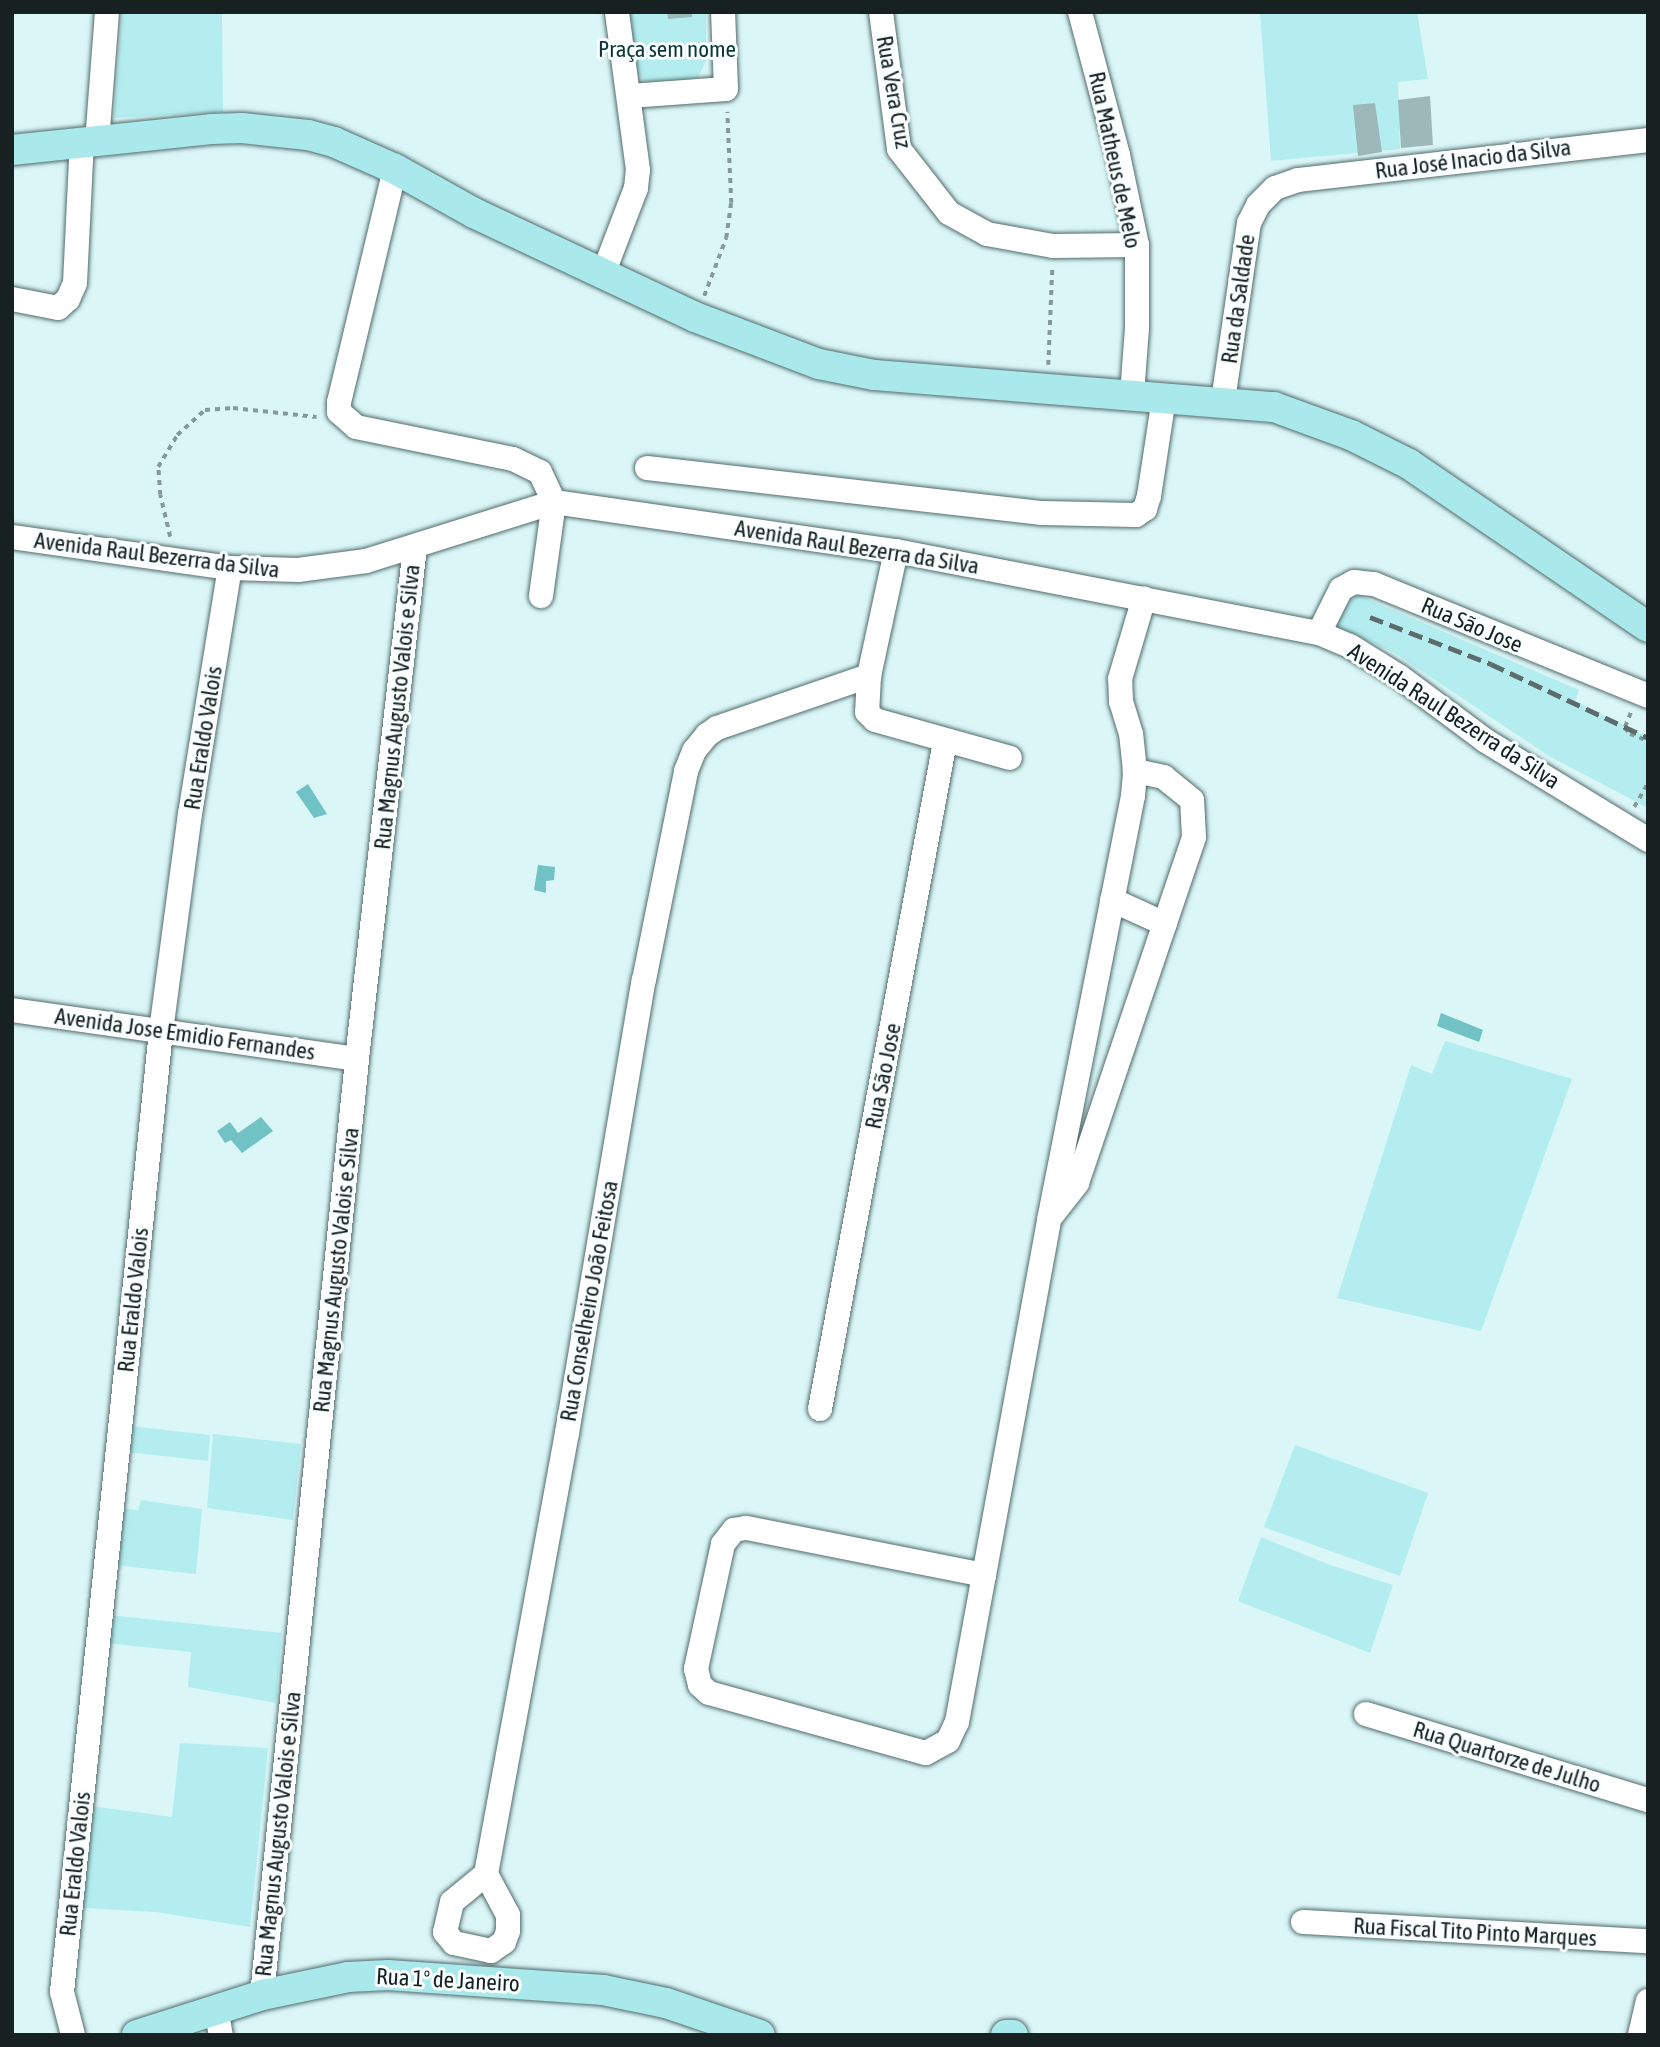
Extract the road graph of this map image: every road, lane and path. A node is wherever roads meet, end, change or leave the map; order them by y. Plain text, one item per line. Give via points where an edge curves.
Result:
1 (107, 12) edge
2 (617, 12) edge
3 (723, 12) edge
4 (881, 12) edge
5 (1080, 12) edge
6 (726, 89) junction
7 (630, 96) junction
8 (1648, 139) edge
9 (90, 142) junction
10 (12, 150) edge
11 (395, 169) junction
12 (1298, 180) joint
13 (1137, 245) junction
14 (1053, 246) junction
15 (603, 274) junction
16 (12, 299) edge
17 (695, 317) junction
18 (1047, 388) junction
19 (1132, 394) junction
20 (1164, 398) junction
21 (1223, 401) junction
22 (350, 423) junction
23 (647, 468) dead end
24 (554, 502) junction
25 (12, 537) edge
26 (415, 547) junction
27 (896, 551) junction
28 (176, 560) junction
29 (230, 568) junction
30 (541, 596) dead end
31 (1144, 598) junction
32 (1648, 627) edge
33 (1319, 633) junction
34 (869, 676) junction
35 (1643, 695) edge
36 (1648, 741) edge
37 (945, 742) junction
38 (1010, 758) dead end
39 (1135, 771) junction
40 (1648, 840) edge
41 (1112, 900) junction
42 (1166, 924) junction
43 (12, 1010) edge
44 (161, 1031) junction
45 (357, 1059) junction
46 (1049, 1220) junction
47 (820, 1409) dead end
48 (984, 1576) junction
49 (1366, 1714) dead end
50 (1648, 1800) edge
51 (486, 1874) dead end
52 (1303, 1922) dead end
53 (1648, 1941) edge
54 (262, 1995) junction
55 (1648, 2001) edge
56 (219, 2022) edge
57 (73, 2035) edge
58 (137, 2035) edge
59 (760, 2035) edge
60 (1006, 2035) edge
61 (1013, 2035) edge
62 (1640, 2035) edge

1 - 9 street
2 - 7 street
3 - 6 street
4 - 14 street, Rua Vera Cruz via 899,149 908,163 949,212 967,225 987,234
5 - 13 street, Rua Matheus de Melo
6 - 7 street
6 - 17 path via 728,226
7 - 15 street via 636,188
8 - 12 street, Rua José Inacio da Silva
9 - 10 main road
9 - 11 main road via 211,129 265,130 334,142
9 - 16 street via 75,284 68,299 58,308
11 - 15 main road via 474,213
11 - 22 street via 339,402
12 - 21 street, Rua da Saldade via 1275,188 1258,205 1249,223
13 - 14 street, Rua Vera Cruz
13 - 19 street, Rua Matheus de Melo
14 - 18 path
15 - 17 main road
17 - 18 main road via 853,373
18 - 19 main road
19 - 20 main road
20 - 21 main road
20 - 23 street via 1149,496 1136,515 1042,513
21 - 32 main road via 1274,407 1351,435 1409,464
22 - 24 street via 528,464 540,472
22 - 28 path via 233,408 205,410 177,435 158,467
24 - 26 street, Avenida Raul Bezerra da Silva
24 - 27 street, Avenida Raul Bezerra da Silva
24 - 30 street
25 - 28 street, Avenida Raul Bezerra da Silva
26 - 29 street, Avenida Raul Bezerra da Silva via 366,561 298,570
26 - 45 street, Rua Magnus Augusto Valois e Silva
27 - 31 street, Avenida Raul Bezerra da Silva
27 - 34 street
28 - 29 street, Avenida Raul Bezerra da Silva
29 - 44 street, Rua Eraldo Valois
31 - 33 street, Avenida Raul Bezerra da Silva
31 - 39 street via 1120,679
33 - 35 street, Rua São Jose via 1341,589 1354,582 1374,583
33 - 40 street, Avenida Raul Bezerra da Silva via 1400,677 1486,741
34 - 37 street via 867,712 875,720
34 - 51 street, Rua Conselheiro João Feitosa via 717,728 694,751 686,771 646,968
35 - 36 path via 1625,728
37 - 38 street
37 - 47 street, Rua São Jose
39 - 41 street
39 - 42 street via 1164,778 1192,800 1194,837
41 - 42 street
41 - 46 street
42 - 46 street via 1077,1183
43 - 44 street, Avenida Jose Emidio Fernandes
44 - 45 street, Avenida Jose Emidio Fernandes
44 - 57 street, Rua Eraldo Valois via 62,1992
45 - 54 street, Rua Magnus Augusto Valois e Silva
46 - 48 street
48 - 48 street via 957,1722 948,1741 937,1749 926,1753 709,1693 699,1685 696,1669 723,1545 734,1530 747,1528
49 - 50 street, Rua Quartorze de Julho
52 - 53 street, Rua Fiscal Tito Pinto Marques
54 - 56 main road, Rua 1º de Janeiro
54 - 59 main road, Rua 1º de Janeiro via 348,1977 388,1975 603,1990 666,2003
55 - 62 street
56 - 58 main road, Rua 1º de Janeiro
60 - 61 main road

